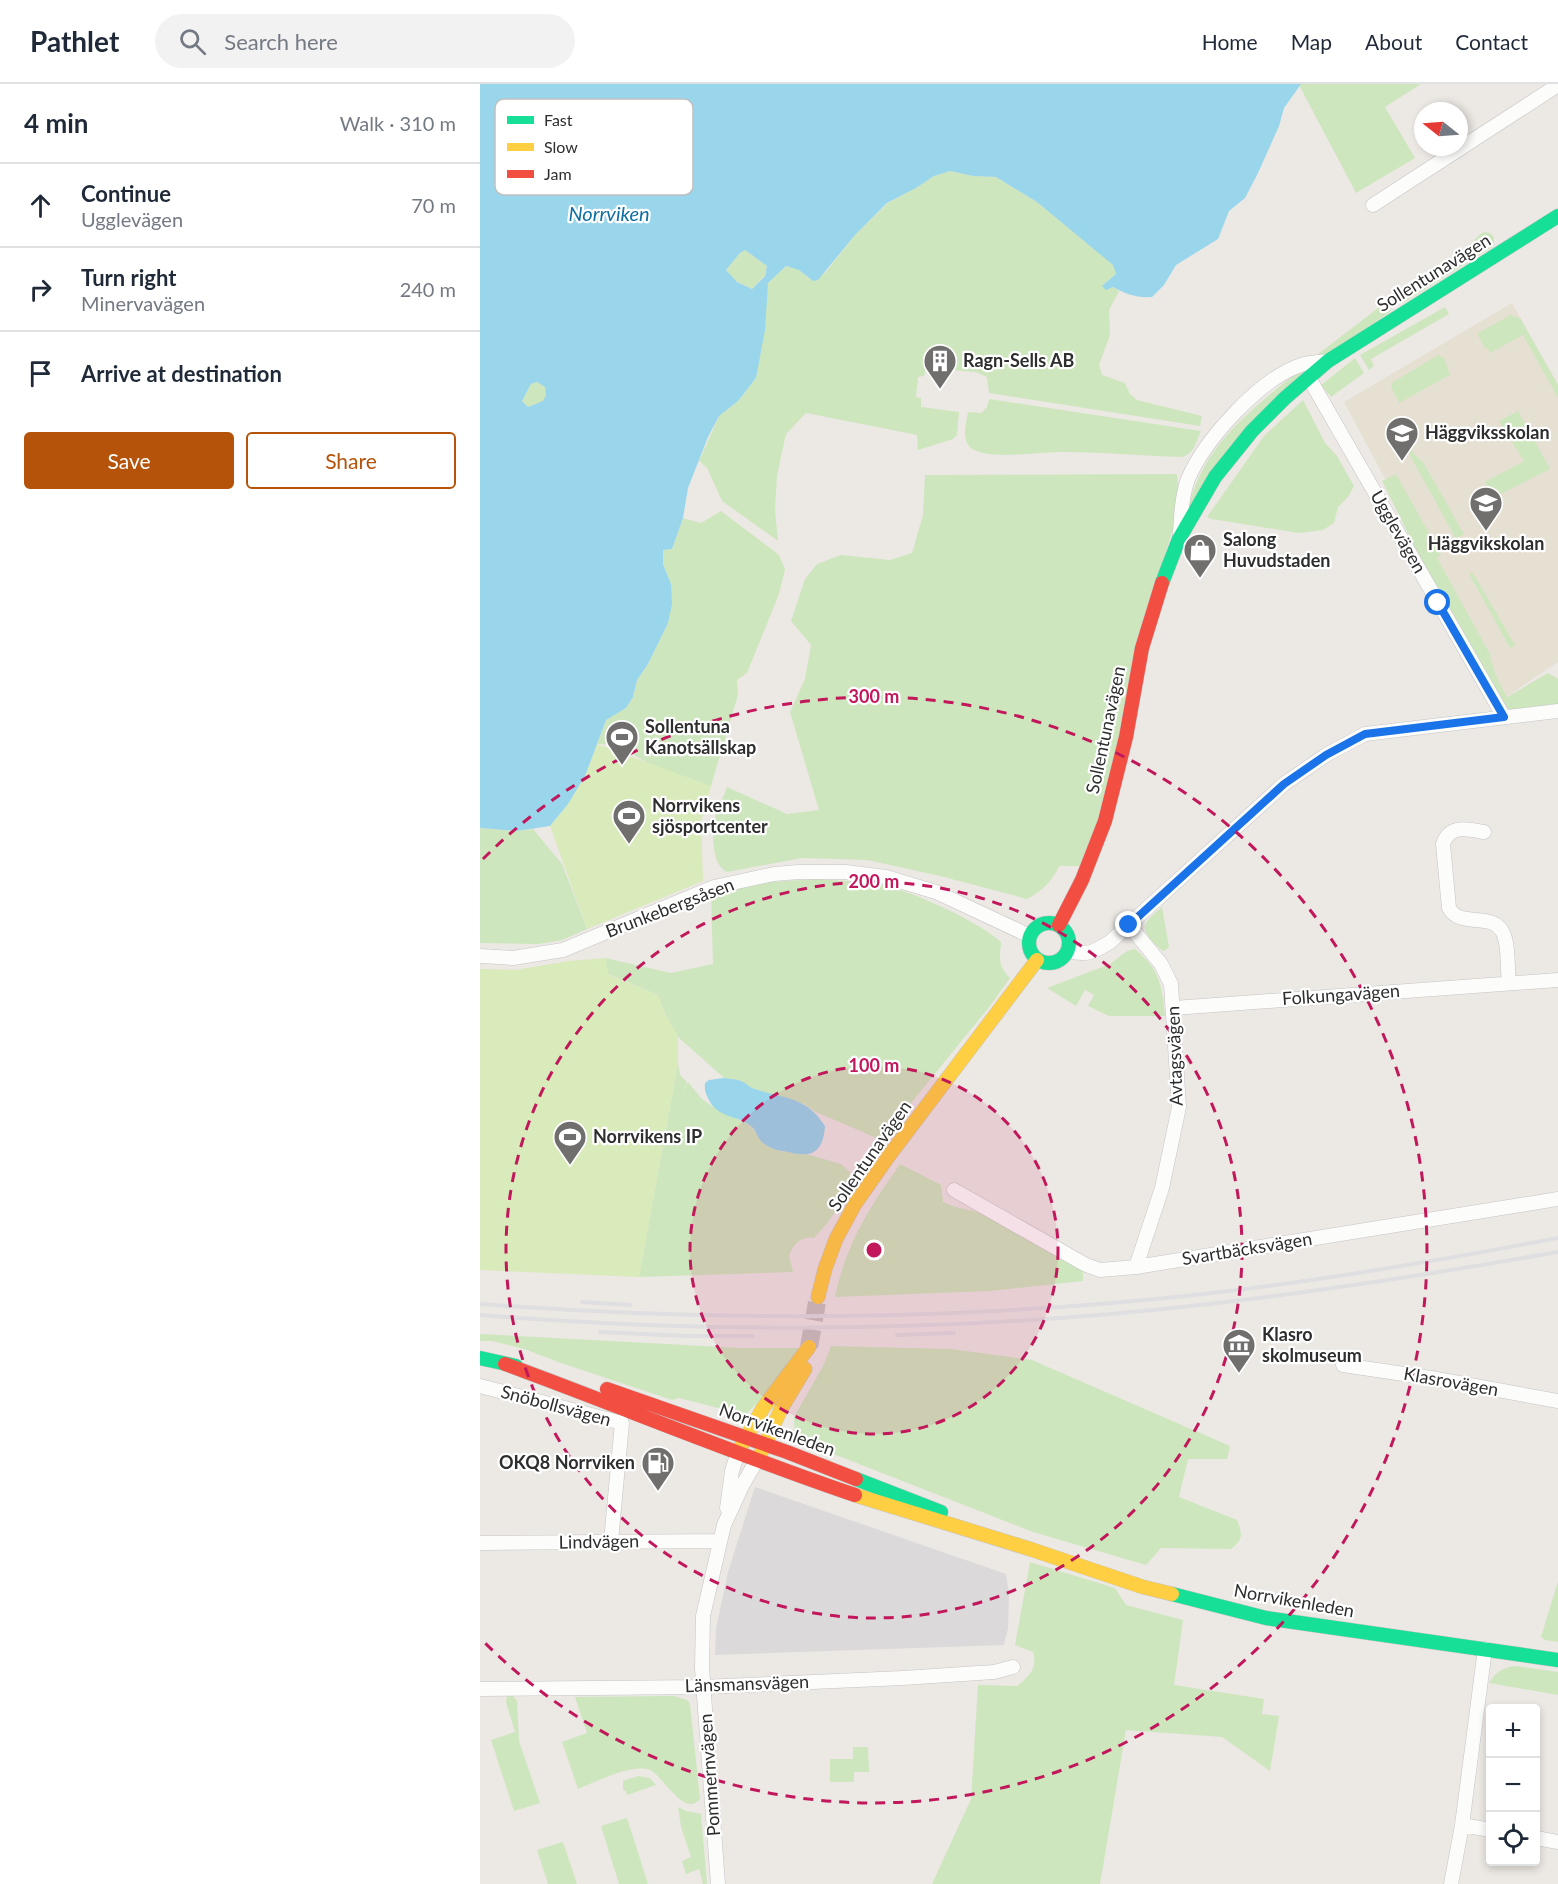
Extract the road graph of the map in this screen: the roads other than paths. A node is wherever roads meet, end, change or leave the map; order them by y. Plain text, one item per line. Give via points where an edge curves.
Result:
1 (1558, 85) edge
2 (1373, 205) dead end
3 (1558, 216) edge
4 (1329, 361) junction
5 (1309, 378) junction
6 (1179, 539) junction
7 (1558, 711) edge
8 (1504, 717) junction
9 (1484, 832) dead end
10 (1059, 925) junction
11 (1129, 925) junction
12 (1030, 936) junction
13 (1068, 951) junction
14 (480, 956) edge
15 (1037, 960) junction
16 (1558, 980) edge
17 (1509, 982) junction
18 (1174, 1008) junction
19 (954, 1190) dead end
20 (1558, 1199) edge
21 (1136, 1267) junction
22 (818, 1297) tunnel mouth
23 (480, 1358) edge
24 (505, 1364) junction
25 (1343, 1365) dead end
26 (480, 1386) edge
27 (1558, 1401) edge
28 (744, 1437) junction
29 (766, 1445) junction
30 (738, 1452) junction
31 (757, 1460) junction
32 (724, 1525) junction
33 (610, 1541) junction
34 (719, 1541) junction
35 (480, 1543) edge
36 (1030, 1549) junction
37 (1485, 1649) junction
38 (1558, 1660) edge
39 (1013, 1667) dead end
40 (703, 1687) junction
41 (480, 1689) edge
42 (1462, 1825) junction
43 (1486, 1829) edge
44 (1540, 1839) edge
45 (1558, 1842) edge
46 (718, 1884) edge
47 (1451, 1884) edge

1 - 2 street
3 - 4 main road, Sollentunavägen
4 - 5 main road, Sollentunavägen
4 - 6 street, Sollentunavägen via 1300,366 1281,376 1252,397 1217,432 1187,481
5 - 6 main road, Sollentunavägen via 1252,431 1215,477
5 - 8 street, Ugglevägen
6 - 10 main road, Sollentunavägen via 1142,648 1105,821
7 - 8 street
8 - 11 street via 1365,734 1352,740 1284,784
9 - 17 street via 1461,828 1444,839 1449,908 1457,917 1499,926 1504,936
10 - 12 main road via 1045,923
10 - 13 main road via 1070,939
11 - 13 street via 1093,953
11 - 18 street, Avtagsvägen via 1161,964 1171,984
12 - 14 street, Brunkebergsåsen via 936,892 886,877 799,872 714,887 563,950 513,958
12 - 15 main road via 1030,949
13 - 15 main road via 1055,963
15 - 22 main road, Sollentunavägen via 855,1204 836,1239
16 - 17 street, Folkungavägen
17 - 18 street, Folkungavägen
18 - 21 street, Avtagsvägen via 1179,1107 1162,1188
19 - 21 street, Svartbäcksvägen via 1086,1265 1100,1270
20 - 21 street, Svartbäcksvägen
23 - 24 main road, Norrvikenleden
24 - 28 main road, Norrvikenleden via 566,1376
24 - 30 main road, Norrvikenleden
25 - 27 street, Klasrovägen
26 - 33 street, Snöbollsvägen via 622,1423
28 - 29 main road, Norrvikenleden
28 - 29 main road via 809,1347 807,1366 781,1409
28 - 30 main road
29 - 31 main road
29 - 36 main road, Norrvikenleden
30 - 31 main road, Norrvikenleden
30 - 32 street, Pommernvägen
31 - 32 street, Pommernvägen
31 - 36 main road, Norrvikenleden via 902,1511
32 - 34 street, Pommernvägen
33 - 34 street, Lindvägen
33 - 35 street, Lindvägen
34 - 40 street, Pommernvägen via 704,1616
36 - 37 main road, Norrvikenleden via 1143,1587 1266,1618
37 - 38 main road, Norrvikenleden
37 - 42 street
39 - 40 street, Länsmansvägen via 994,1672 903,1678
40 - 41 street, Länsmansvägen
40 - 46 street, Pommernvägen
42 - 43 street
42 - 47 street
44 - 45 street

